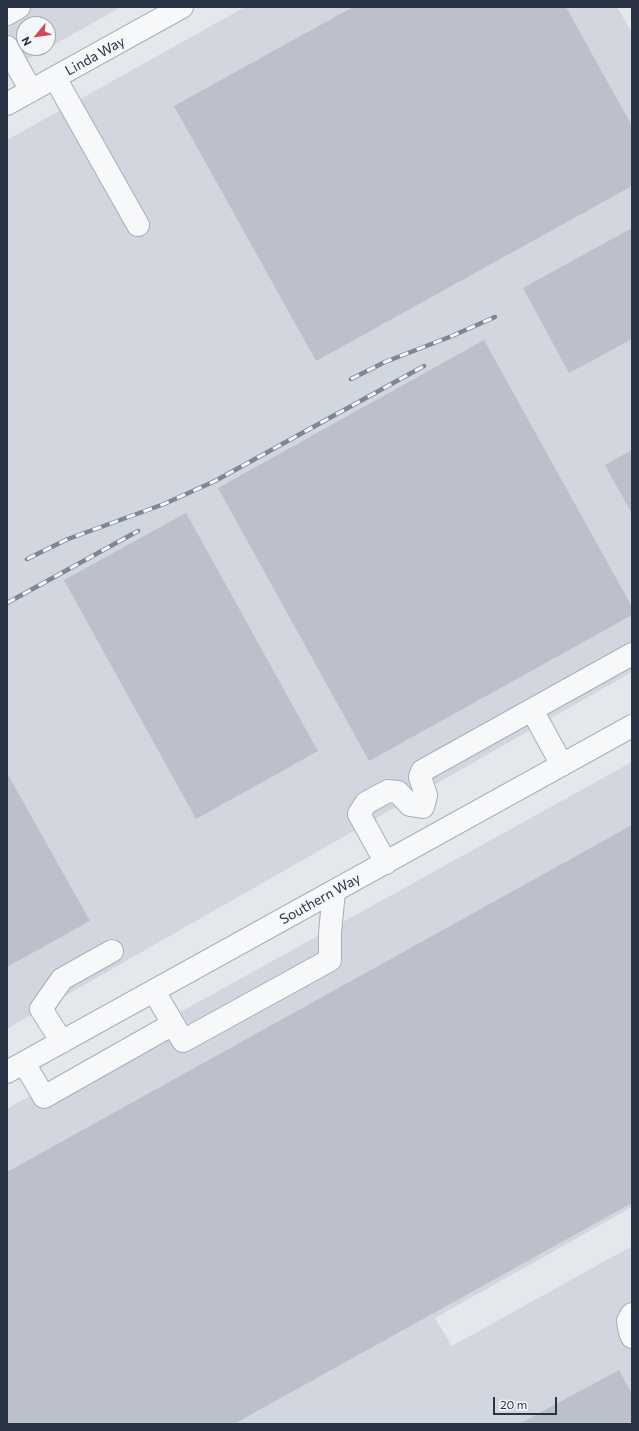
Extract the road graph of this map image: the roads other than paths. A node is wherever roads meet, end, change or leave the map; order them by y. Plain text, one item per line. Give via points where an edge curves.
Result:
1 (19, 7) edge
2 (182, 7) edge
3 (7, 14) edge
4 (7, 47) edge
5 (54, 78) junction
6 (31, 91) junction
7 (7, 104) edge
8 (138, 225) dead end
9 (632, 654) edge
10 (532, 710) junction
11 (632, 726) edge
12 (562, 765) junction
13 (423, 807) junction
14 (439, 833) junction
15 (386, 863) junction
16 (334, 892) junction
17 (112, 952) dead end
18 (154, 991) junction
19 (173, 1024) junction
20 (62, 1042) junction
21 (12, 1067) edge
22 (632, 1314) edge
23 (632, 1336) edge

1 - 3 street
2 - 5 street, Linda Way
4 - 6 street
5 - 6 street, Linda Way
5 - 8 street
6 - 7 street, Linda Way
9 - 10 street
10 - 12 street
10 - 13 street via 422,772 420,777 426,795
11 - 12 street, Southern Way
12 - 14 street, Southern Way
13 - 14 street
13 - 15 street via 410,805 398,792 388,791 362,808 359,814
14 - 15 street, Southern Way
15 - 16 street, Southern Way
16 - 18 street, Southern Way
16 - 19 street via 330,960 183,1041
17 - 20 street via 62,979 41,1009
18 - 19 street
18 - 20 street, Southern Way
19 - 21 street via 44,1097
20 - 21 street, Southern Way
22 - 23 street via 628,1321

